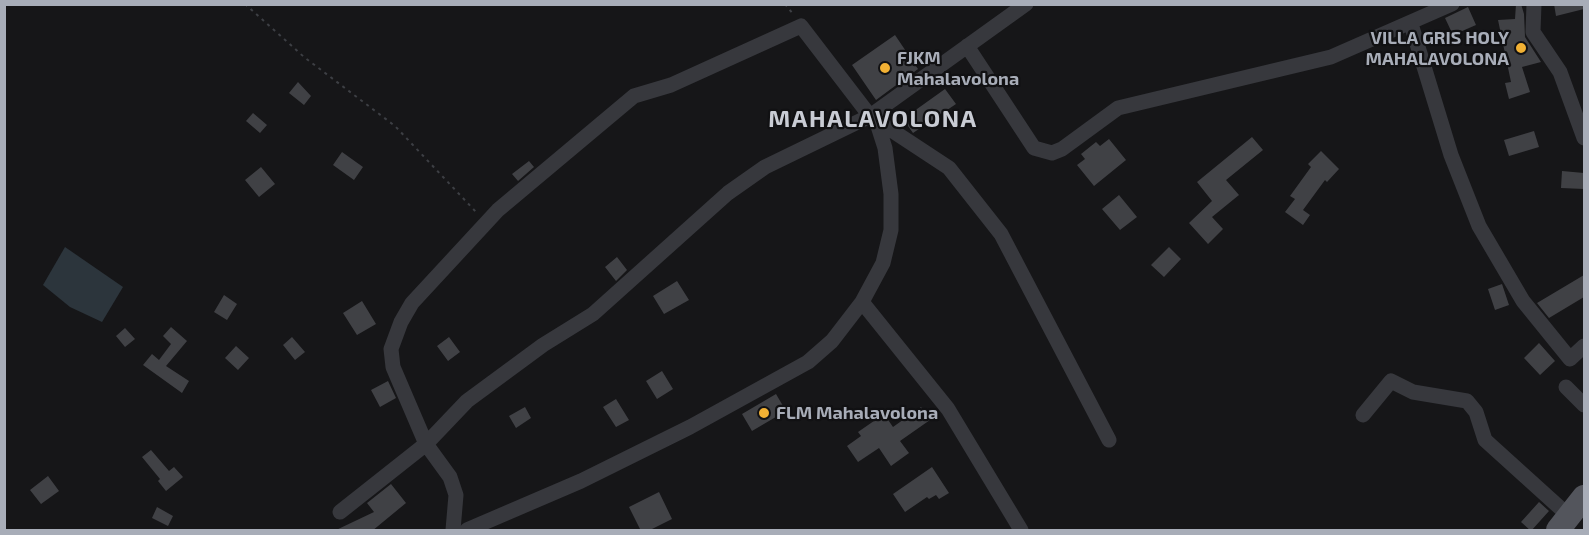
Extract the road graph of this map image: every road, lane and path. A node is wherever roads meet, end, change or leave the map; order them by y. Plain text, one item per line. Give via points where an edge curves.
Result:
1 (245, 4) edge
2 (1026, 4) edge
3 (1452, 4) edge
4 (1534, 4) edge
5 (1411, 24) junction
6 (967, 46) junction
7 (873, 119) junction
8 (1584, 138) edge
9 (486, 222) junction
10 (862, 302) junction
11 (1584, 346) edge
12 (1566, 387) dead end
13 (1584, 405) edge
14 (1363, 415) dead end
15 (1109, 440) dead end
16 (426, 444) junction
17 (1584, 497) edge
18 (340, 512) dead end
19 (1564, 524) edge
20 (453, 531) edge
21 (467, 531) edge
22 (1021, 531) edge

1 - 9 path via 304,57 395,126
2 - 6 street
3 - 5 street
4 - 8 street via 1533,32 1560,72
5 - 6 street via 1331,57 1118,108 1052,153 1034,148
5 - 11 street via 1451,155 1479,226 1522,301 1569,359
6 - 7 street
7 - 9 street via 801,26 671,85 634,96
7 - 10 street via 885,148 891,230 883,263
7 - 15 street via 949,168 1000,234
7 - 16 street via 765,167 728,193 593,314 467,401
9 - 16 street via 412,303 391,349 393,367
10 - 21 street via 832,341 808,362 581,482
10 - 22 street via 948,409
12 - 13 street
14 - 19 street via 1391,381 1413,393 1467,401 1476,412 1485,440
16 - 18 street
16 - 20 street via 450,477 456,495
17 - 19 main road

